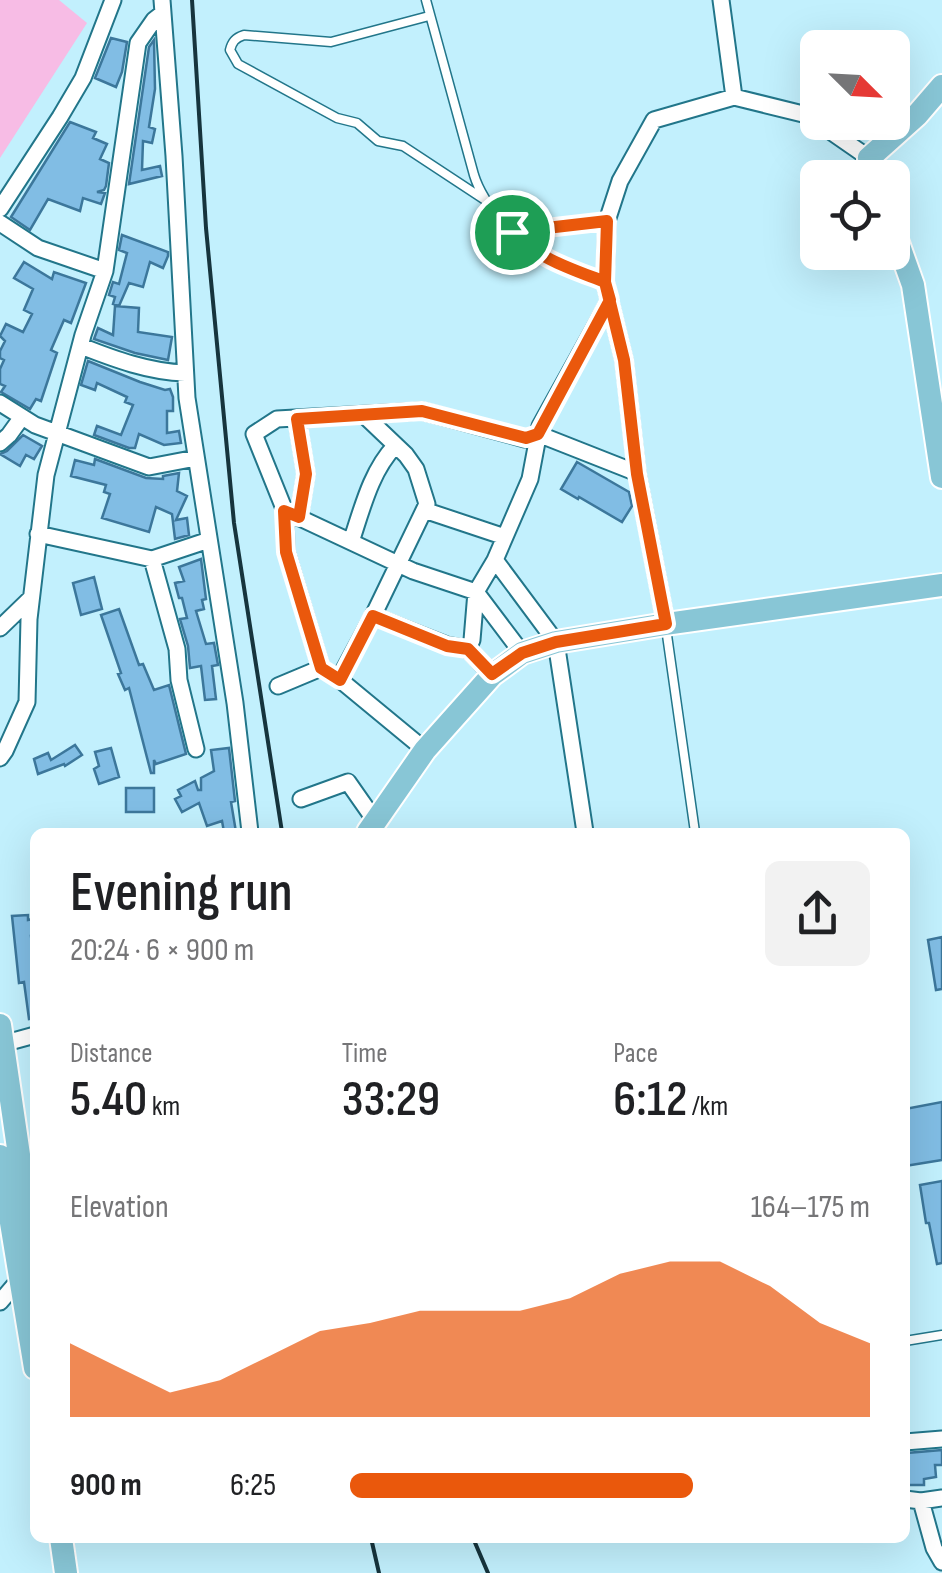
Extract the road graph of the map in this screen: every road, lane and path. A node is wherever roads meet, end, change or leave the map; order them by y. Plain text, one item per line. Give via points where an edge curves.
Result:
1 (113, 0) edge
2 (426, 0) edge
3 (721, 0) edge
4 (163, 7) edge
5 (429, 16) junction
6 (942, 86) edge
7 (734, 97) junction
8 (862, 160) edge
9 (879, 160) edge
10 (485, 200) junction
11 (0, 209) edge
12 (607, 221) junction
13 (0, 223) edge
14 (512, 232) junction
15 (907, 270) edge
16 (105, 271) junction
17 (605, 282) junction
18 (610, 300) junction
19 (81, 346) junction
20 (186, 373) junction
21 (0, 404) edge
22 (365, 416) junction
23 (22, 417) junction
24 (297, 419) junction
25 (58, 434) junction
26 (538, 434) junction
27 (0, 443) edge
28 (395, 446) junction
29 (196, 458) junction
30 (637, 474) junction
31 (942, 477) edge
32 (424, 510) junction
33 (292, 514) junction
34 (38, 534) junction
35 (505, 537) junction
36 (209, 540) junction
37 (351, 542) junction
38 (152, 559) junction
39 (496, 560) junction
40 (399, 564) junction
41 (942, 586) edge
42 (476, 592) junction
43 (32, 598) junction
44 (373, 616) junction
45 (666, 624) junction
46 (0, 628) edge
47 (556, 642) junction
48 (468, 649) junction
49 (522, 653) junction
50 (321, 668) junction
51 (492, 674) junction
52 (340, 680) junction
53 (278, 686) dead end
54 (196, 749) dead end
55 (425, 750) junction
56 (0, 758) edge
57 (301, 799) dead end
58 (372, 827) edge
59 (250, 828) edge
60 (584, 828) edge
61 (695, 828) edge
62 (1, 1034) edge
63 (30, 1035) edge
64 (4, 1090) edge
65 (0, 1156) edge
66 (16, 1195) edge
67 (30, 1261) edge
68 (30, 1267) edge
69 (0, 1302) edge
70 (942, 1335) edge
71 (910, 1340) edge
72 (942, 1440) edge
73 (910, 1442) edge
74 (942, 1498) edge
75 (913, 1500) edge
76 (63, 1543) edge
77 (73, 1543) edge
78 (939, 1552) edge
79 (66, 1573) edge
80 (77, 1573) edge

1 - 11 street via 83,78
2 - 5 lane
3 - 7 street
4 - 16 street via 138,43
4 - 20 street
5 - 10 lane
5 - 10 lane via 338,42 237,37 230,50 238,64 361,125 378,141 406,148
6 - 9 main road
7 - 8 street via 807,115
7 - 12 street via 654,120 620,181
10 - 14 lane
12 - 14 lane
12 - 17 street
13 - 16 street via 38,248
14 - 17 lane via 548,260
15 - 31 main road
16 - 19 street
17 - 18 street
18 - 26 street
18 - 30 street
19 - 20 street
19 - 25 street
20 - 29 street
21 - 23 street
22 - 24 street
22 - 26 street via 422,411 526,438
22 - 28 street
23 - 25 street
23 - 27 street
24 - 33 street via 306,474
24 - 33 street via 277,419 254,434
25 - 29 street via 149,467
25 - 34 street
26 - 30 street
26 - 35 street via 530,479
28 - 32 street via 416,468 428,504
28 - 37 street via 367,492
29 - 36 street
30 - 45 street
32 - 35 street
32 - 40 street
33 - 37 street
33 - 50 street via 286,552
34 - 38 street
34 - 43 street
35 - 39 street
36 - 38 street
36 - 59 street
37 - 40 street
38 - 54 street
39 - 42 street
39 - 47 street
40 - 42 street
40 - 44 street
41 - 45 main road
42 - 48 street
42 - 49 street
43 - 46 street
43 - 56 street via 27,702
44 - 48 street
44 - 52 street
45 - 47 main road
45 - 61 lane
47 - 49 main road
47 - 60 street
48 - 51 street
49 - 51 main road
50 - 52 street
50 - 53 street
51 - 55 main road
52 - 55 street
55 - 58 main road
57 - 58 street via 348,782
62 - 63 street
62 - 64 main road
64 - 66 main road
65 - 66 main road
66 - 67 main road
68 - 69 street
70 - 71 lane
72 - 73 street
74 - 75 street
75 - 78 street
76 - 79 main road
77 - 80 main road

